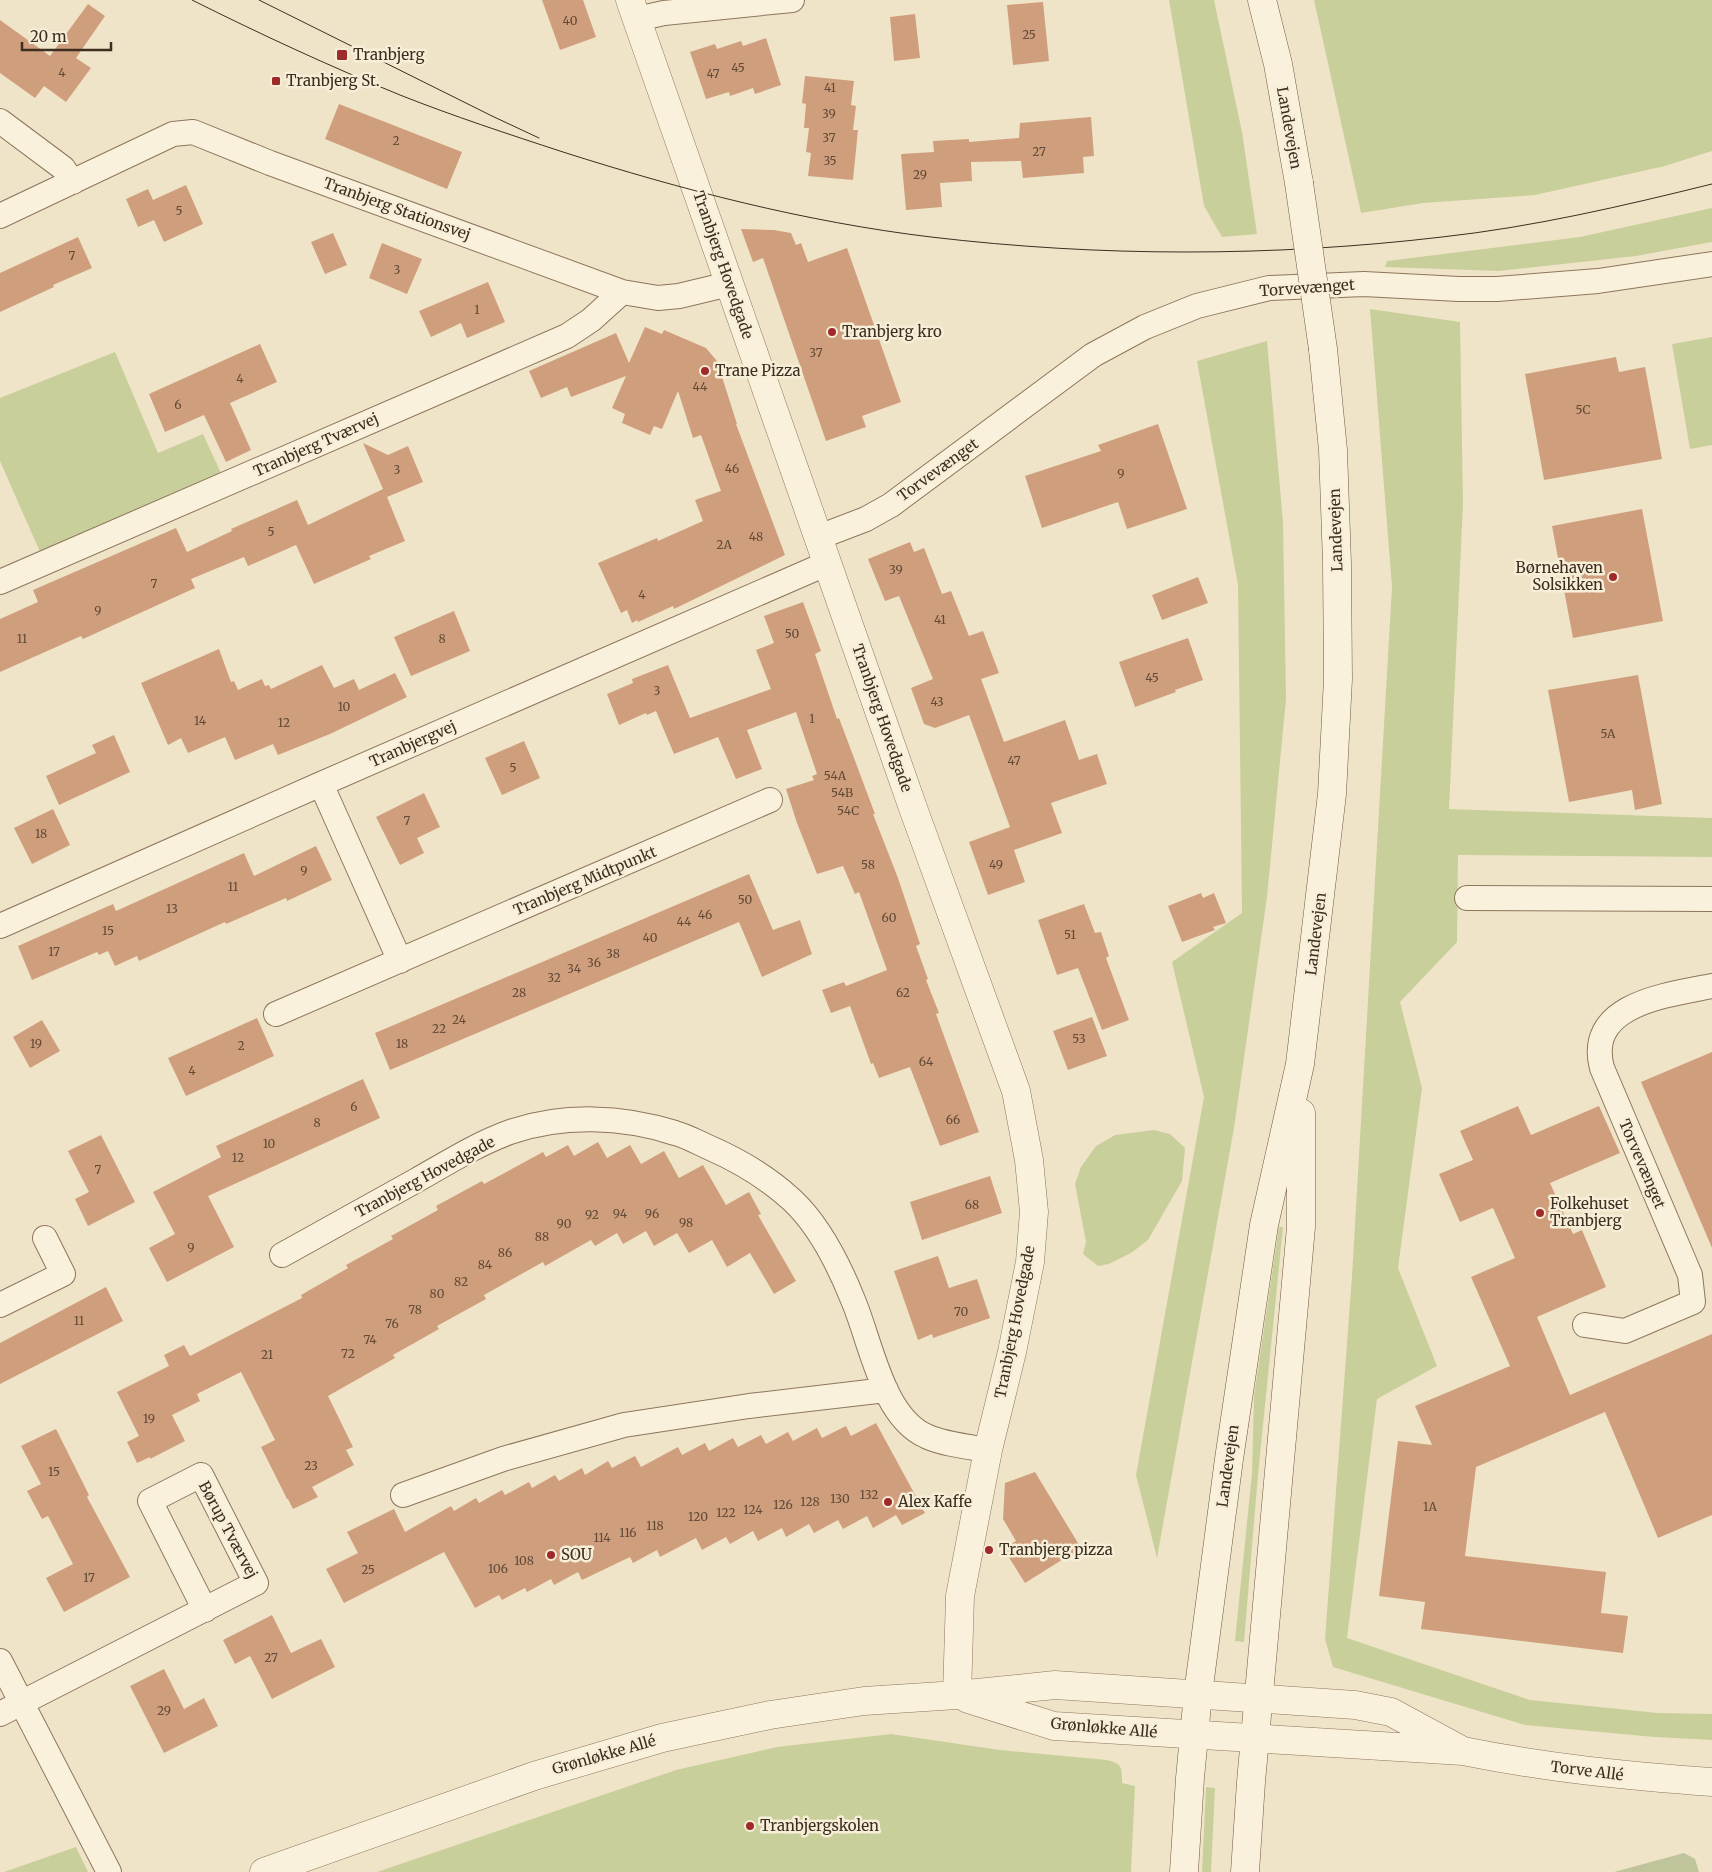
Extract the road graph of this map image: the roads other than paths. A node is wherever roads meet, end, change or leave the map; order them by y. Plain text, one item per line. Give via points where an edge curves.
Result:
1 (792, 0) edge
2 (1262, 0) edge
3 (633, 10) edge
4 (0, 121) edge
5 (73, 182) junction
6 (0, 216) edge
7 (1712, 264) edge
8 (729, 284) junction
9 (622, 292) junction
10 (819, 538) junction
11 (828, 563) junction
12 (0, 582) edge
13 (321, 784) junction
14 (770, 800) dead end
15 (1467, 898) dead end
16 (1712, 899) edge
17 (0, 926) edge
18 (400, 961) junction
19 (1712, 986) edge
20 (276, 1014) dead end
21 (1300, 1064) junction
22 (45, 1238) dead end
23 (282, 1255) dead end
24 (0, 1305) edge
25 (1585, 1325) dead end
26 (886, 1390) junction
27 (988, 1450) junction
28 (403, 1495) dead end
29 (205, 1610) junction
30 (0, 1661) edge
31 (1198, 1694) junction
32 (958, 1695) junction
33 (1259, 1698) junction
34 (22, 1704) junction
35 (0, 1714) edge
36 (1194, 1735) junction
37 (1256, 1739) junction
38 (1463, 1752) junction
39 (1712, 1782) edge
40 (109, 1872) edge
41 (264, 1872) edge
42 (1184, 1872) edge
43 (1245, 1872) edge

1 - 3 street via 664,12
2 - 21 street, Landevejen, bridge via 1278,64 1299,183 1323,349 1333,450 1338,679 1332,794
3 - 8 street, Tranbjerg Hovedgade
4 - 5 street via 63,168
5 - 6 street, Tranbjerg Stationsvej
5 - 9 street, Tranbjerg Stationsvej via 173,134 193,132
7 - 10 street, Torvevænget via 1598,281 1497,289 1364,284 1269,288 1197,306 1145,327 1093,356 891,505
8 - 9 street, Tranbjerg Stationsvej via 658,298
8 - 10 street, Tranbjerg Hovedgade
9 - 12 street, Tranbjerg Tværvej via 567,336
10 - 11 street, Tranbjerg Hovedgade
11 - 13 street, Tranbjergvej
11 - 27 street, Tranbjerg Hovedgade via 1016,1091 1029,1160 1034,1212 1030,1262
13 - 17 street, Tranbjergvej
13 - 18 street
14 - 18 street, Tranbjerg Midtpunkt
15 - 16 street
18 - 20 street, Tranbjerg Midtpunkt
19 - 25 street, Torvevænget via 1666,995 1619,1014 1604,1028 1598,1055 1690,1275 1693,1302 1625,1331
21 - 31 street, Landevejen via 1264,1226
21 - 33 street, Landevejen via 1301,1227
22 - 24 street via 63,1274
23 - 26 street, Tranbjerg Hovedgade via 472,1149 511,1132 577,1119 639,1123 676,1133 728,1156 793,1201 830,1252 853,1300
26 - 27 street, Tranbjerg Hovedgade via 908,1424 927,1437
26 - 28 street via 749,1406 624,1426 502,1459
27 - 32 street, Tranbjerg Hovedgade via 960,1596
29 - 29 street, Børup Tværvej via 150,1501 202,1476 256,1583
29 - 34 street, Børup Tværvej
30 - 34 street
31 - 32 street, Grønløkke Allé via 1055,1685
31 - 33 street, Grønløkke Allé
31 - 36 street, Landevejen
32 - 36 street, Grønløkke Allé via 1054,1726
32 - 41 street, Grønløkke Allé via 864,1701 770,1715 662,1738 534,1776
33 - 37 street, Landevejen
33 - 38 street, Torve Allé via 1355,1705 1391,1712
34 - 35 street, Børup Tværvej
34 - 40 street
36 - 37 street, Grønløkke Allé
36 - 42 street, Landevejen
37 - 38 street, Torve Allé
37 - 43 street, Landevejen
38 - 39 street, Torve Allé via 1606,1774

